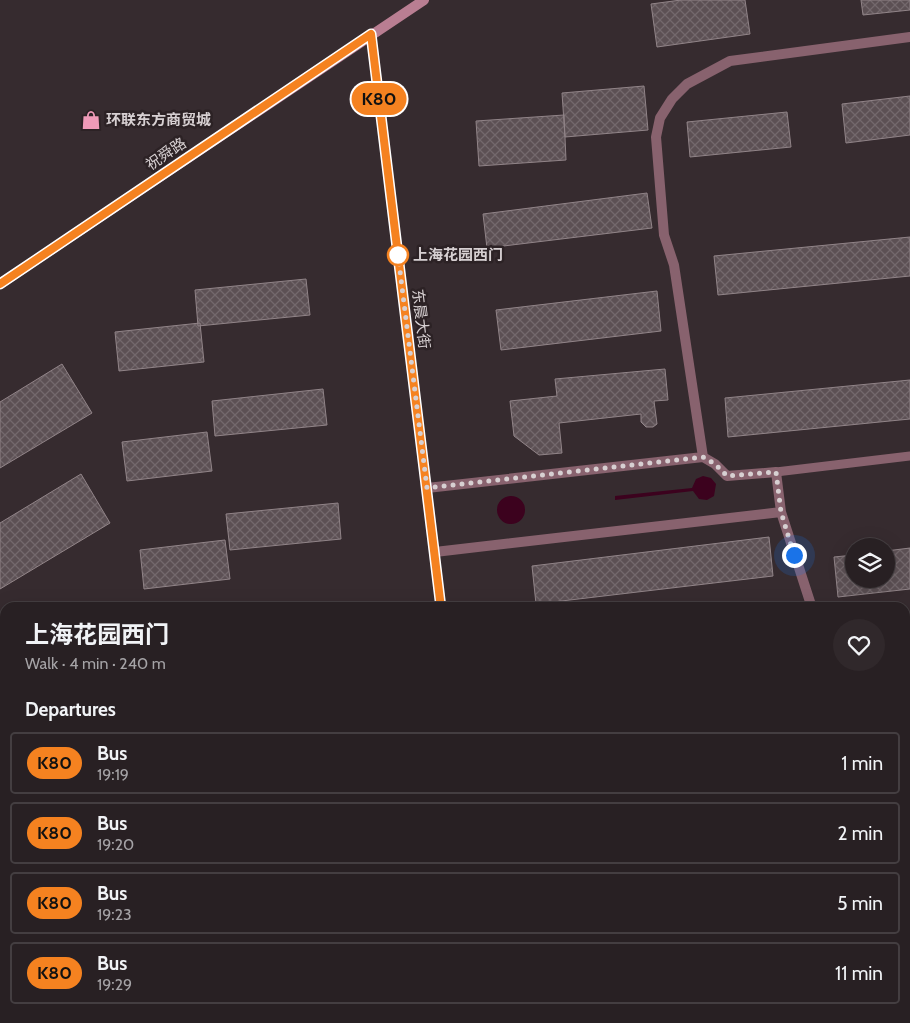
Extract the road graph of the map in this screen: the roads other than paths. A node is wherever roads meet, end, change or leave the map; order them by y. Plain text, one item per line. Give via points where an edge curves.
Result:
1 (424, 0) edge
2 (371, 34) junction
3 (910, 37) edge
4 (0, 284) edge
5 (910, 456) edge
6 (703, 457) junction
7 (776, 472) junction
8 (427, 488) junction
9 (781, 512) junction
10 (435, 552) junction
11 (440, 602) edge
12 (810, 602) edge

1 - 2 main road, 祝舜路
2 - 4 main road, 祝舜路
2 - 8 street, 东晨大街
3 - 6 street via 730,61 687,84 660,118 656,137 657,167 664,235 674,265
5 - 7 lane
6 - 7 street via 727,476
6 - 8 street
7 - 9 street
8 - 10 street, 东晨大街
9 - 10 street
9 - 12 street
10 - 11 street, 东晨大街

